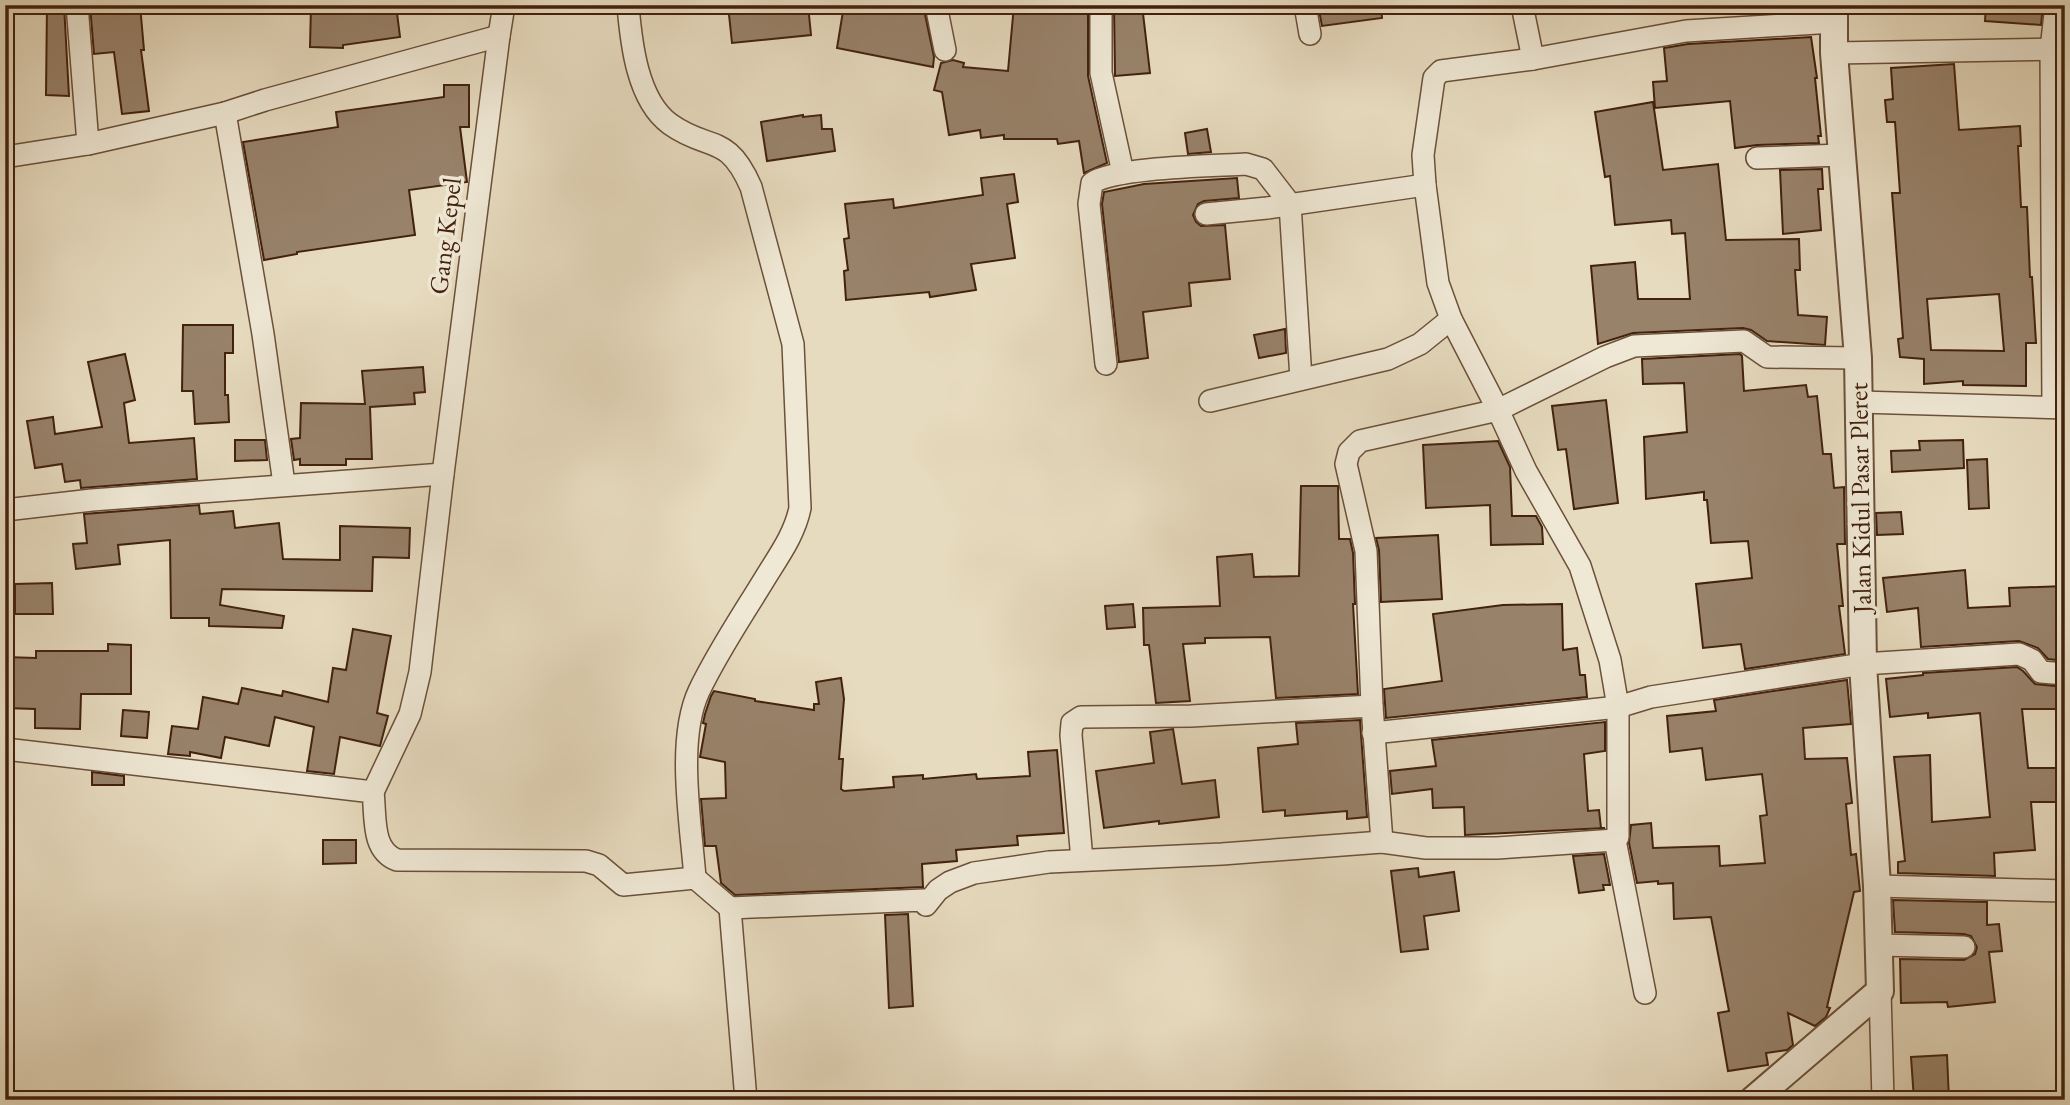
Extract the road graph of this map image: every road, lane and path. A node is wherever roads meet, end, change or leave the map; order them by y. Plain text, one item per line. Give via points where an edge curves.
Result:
1 (77, 5) edge
2 (504, 5) edge
3 (628, 5) edge
4 (936, 5) edge
5 (1101, 5) edge
6 (1305, 5) edge
7 (1522, 5) edge
8 (2056, 5) edge
9 (1834, 14) edge
10 (1311, 34) dead end
11 (499, 36) junction
12 (2058, 49) edge
13 (945, 50) dead end
14 (1834, 53) junction
15 (1533, 59) junction
16 (225, 113) junction
17 (88, 144) junction
18 (1842, 155) junction
19 (5, 157) edge
20 (1757, 158) dead end
21 (1123, 173) junction
22 (1425, 185) junction
23 (1290, 204) junction
24 (1206, 214) dead end
25 (1451, 319) junction
26 (1858, 358) junction
27 (1106, 364) dead end
28 (1301, 379) junction
29 (1210, 401) dead end
30 (1859, 402) junction
31 (2059, 408) edge
32 (1498, 410) junction
33 (443, 474) junction
34 (284, 484) junction
35 (5, 510) edge
36 (1863, 664) junction
37 (2065, 674) edge
38 (1372, 706) junction
39 (1618, 707) junction
40 (1373, 733) junction
41 (5, 749) edge
42 (373, 792) junction
43 (1615, 839) junction
44 (1382, 842) junction
45 (1082, 860) junction
46 (695, 878) junction
47 (1877, 886) junction
48 (2065, 891) edge
49 (730, 908) junction
50 (1879, 945) junction
51 (1964, 947) dead end
52 (1880, 992) junction
53 (1645, 993) dead end
54 (746, 1100) edge
55 (1752, 1100) edge
56 (1883, 1100) edge

1 - 17 street
2 - 11 street, Gang Kepel
3 - 46 street via 631,45 659,113 681,130 723,147 743,169 793,344 800,508 792,533 698,692 693,708 687,750
4 - 13 street
5 - 21 street via 1101,73
6 - 10 street
7 - 15 street
8 - 12 street
9 - 14 street, Jalan Kidul Pasar Pleret
9 - 15 street via 1686,31
11 - 16 street
11 - 33 street, Gang Kepel
12 - 14 street
12 - 31 street
14 - 18 street, Jalan Kidul Pasar Pleret
15 - 22 street via 1441,71 1434,78 1423,155
16 - 17 street
16 - 34 street
17 - 19 street
18 - 20 street
18 - 26 street, Jalan Kidul Pasar Pleret
21 - 23 street via 1247,164 1263,169
21 - 27 street via 1098,179 1089,189
22 - 23 street
22 - 25 street via 1438,284
23 - 24 street
23 - 28 street
25 - 28 street via 1420,344 1388,359
25 - 32 street
26 - 30 street, Jalan Kidul Pasar Pleret
26 - 32 street via 1767,358 1744,341 1634,346
28 - 29 street
30 - 31 street
30 - 36 street, Jalan Kidul Pasar Pleret
32 - 38 street via 1360,441 1349,452 1346,464 1366,551
32 - 39 street via 1526,471 1580,566 1611,660
33 - 34 street
33 - 42 street, Gang Kepel via 416,695
34 - 35 street
36 - 37 street via 2020,654 2032,660 2041,673
36 - 39 street via 1651,697
36 - 47 street, Jalan Kidul Pasar Pleret
38 - 40 street
38 - 45 street via 1081,717 1072,723 1071,735
39 - 40 street
39 - 43 street
40 - 44 street
41 - 42 street
42 - 46 street via 379,845 397,860 580,860 598,865 622,885
43 - 44 street via 1497,848 1426,848
43 - 53 street
44 - 45 street
45 - 49 street via 974,873 950,882 926,905 924,900
46 - 49 street
47 - 48 street
47 - 50 street, Jalan Kidul Pasar Pleret
49 - 54 street
50 - 51 street
50 - 52 street, Jalan Kidul Pasar Pleret
52 - 55 street
52 - 56 street

